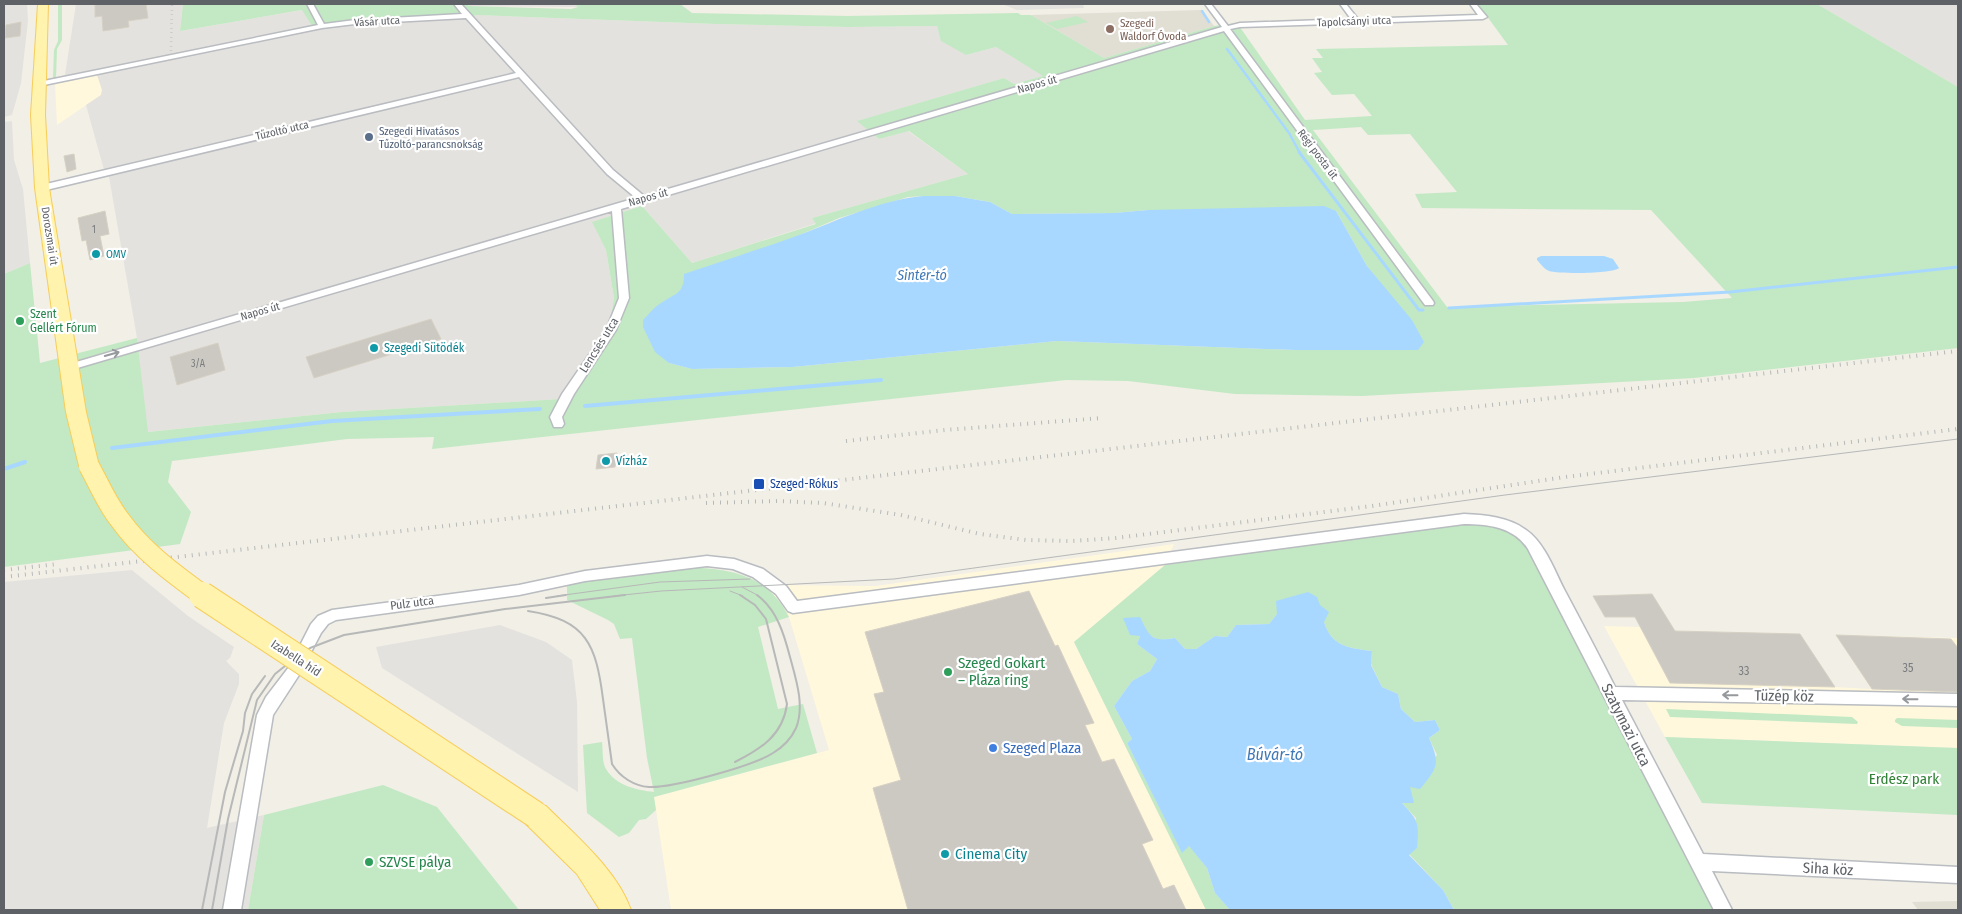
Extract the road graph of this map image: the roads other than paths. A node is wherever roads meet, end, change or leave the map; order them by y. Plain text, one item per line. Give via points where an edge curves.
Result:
1 (43, 4) edge
2 (310, 4) edge
3 (458, 4) edge
4 (1208, 4) edge
5 (1343, 4) edge
6 (1472, 4) edge
7 (468, 16) junction
8 (1356, 21) junction
9 (322, 26) junction
10 (1226, 28) junction
11 (522, 74) junction
12 (38, 84) junction
13 (42, 188) junction
14 (642, 199) junction
15 (616, 207) junction
16 (1429, 303) dead end
17 (70, 367) junction
18 (557, 421) dead end
19 (89, 466) joint
20 (793, 607) joint
21 (1610, 693) junction
22 (1958, 700) edge
23 (1697, 862) junction
24 (1958, 875) edge
25 (232, 910) edge
26 (617, 910) edge
27 (1723, 910) edge

1 - 12 main road, Dorozsmai út
2 - 9 street
3 - 7 street
4 - 10 street, Régi posta út
5 - 8 street
6 - 8 street, Tapolcsányi utca via 1483,17
7 - 9 street, Vásár utca
7 - 11 street
8 - 10 street, Tapolcsányi utca
9 - 12 street, Vásár utca
10 - 14 street, Napos út
10 - 16 street, Régi posta út
11 - 13 street, Tűzoltó utca
11 - 14 street via 610,172
12 - 13 main road, Dorozsmai út
13 - 17 main road, Dorozsmai út
14 - 15 street, Napos út
17 -> 15 street, Napos út
15 - 18 street, Lencsés utca via 624,298 611,330 568,394
17 - 19 main road, Dorozsmai út via 76,412
19 - 26 main road, Izabella híd, bridge via 107,502 124,526 157,558 216,606 536,815 587,865
20 - 21 street, Szatymazi utca via 1477,519 1501,524 1530,541
20 - 25 street, Pulz utca via 781,590 758,573 734,564 707,561 585,576 520,590 356,610 327,618 317,627 292,674 274,696 264,716
22 -> 21 street, Tüzép köz
21 - 23 street, Szatymazi utca
23 - 24 street, Siha köz
23 - 27 street, Szatymazi utca

